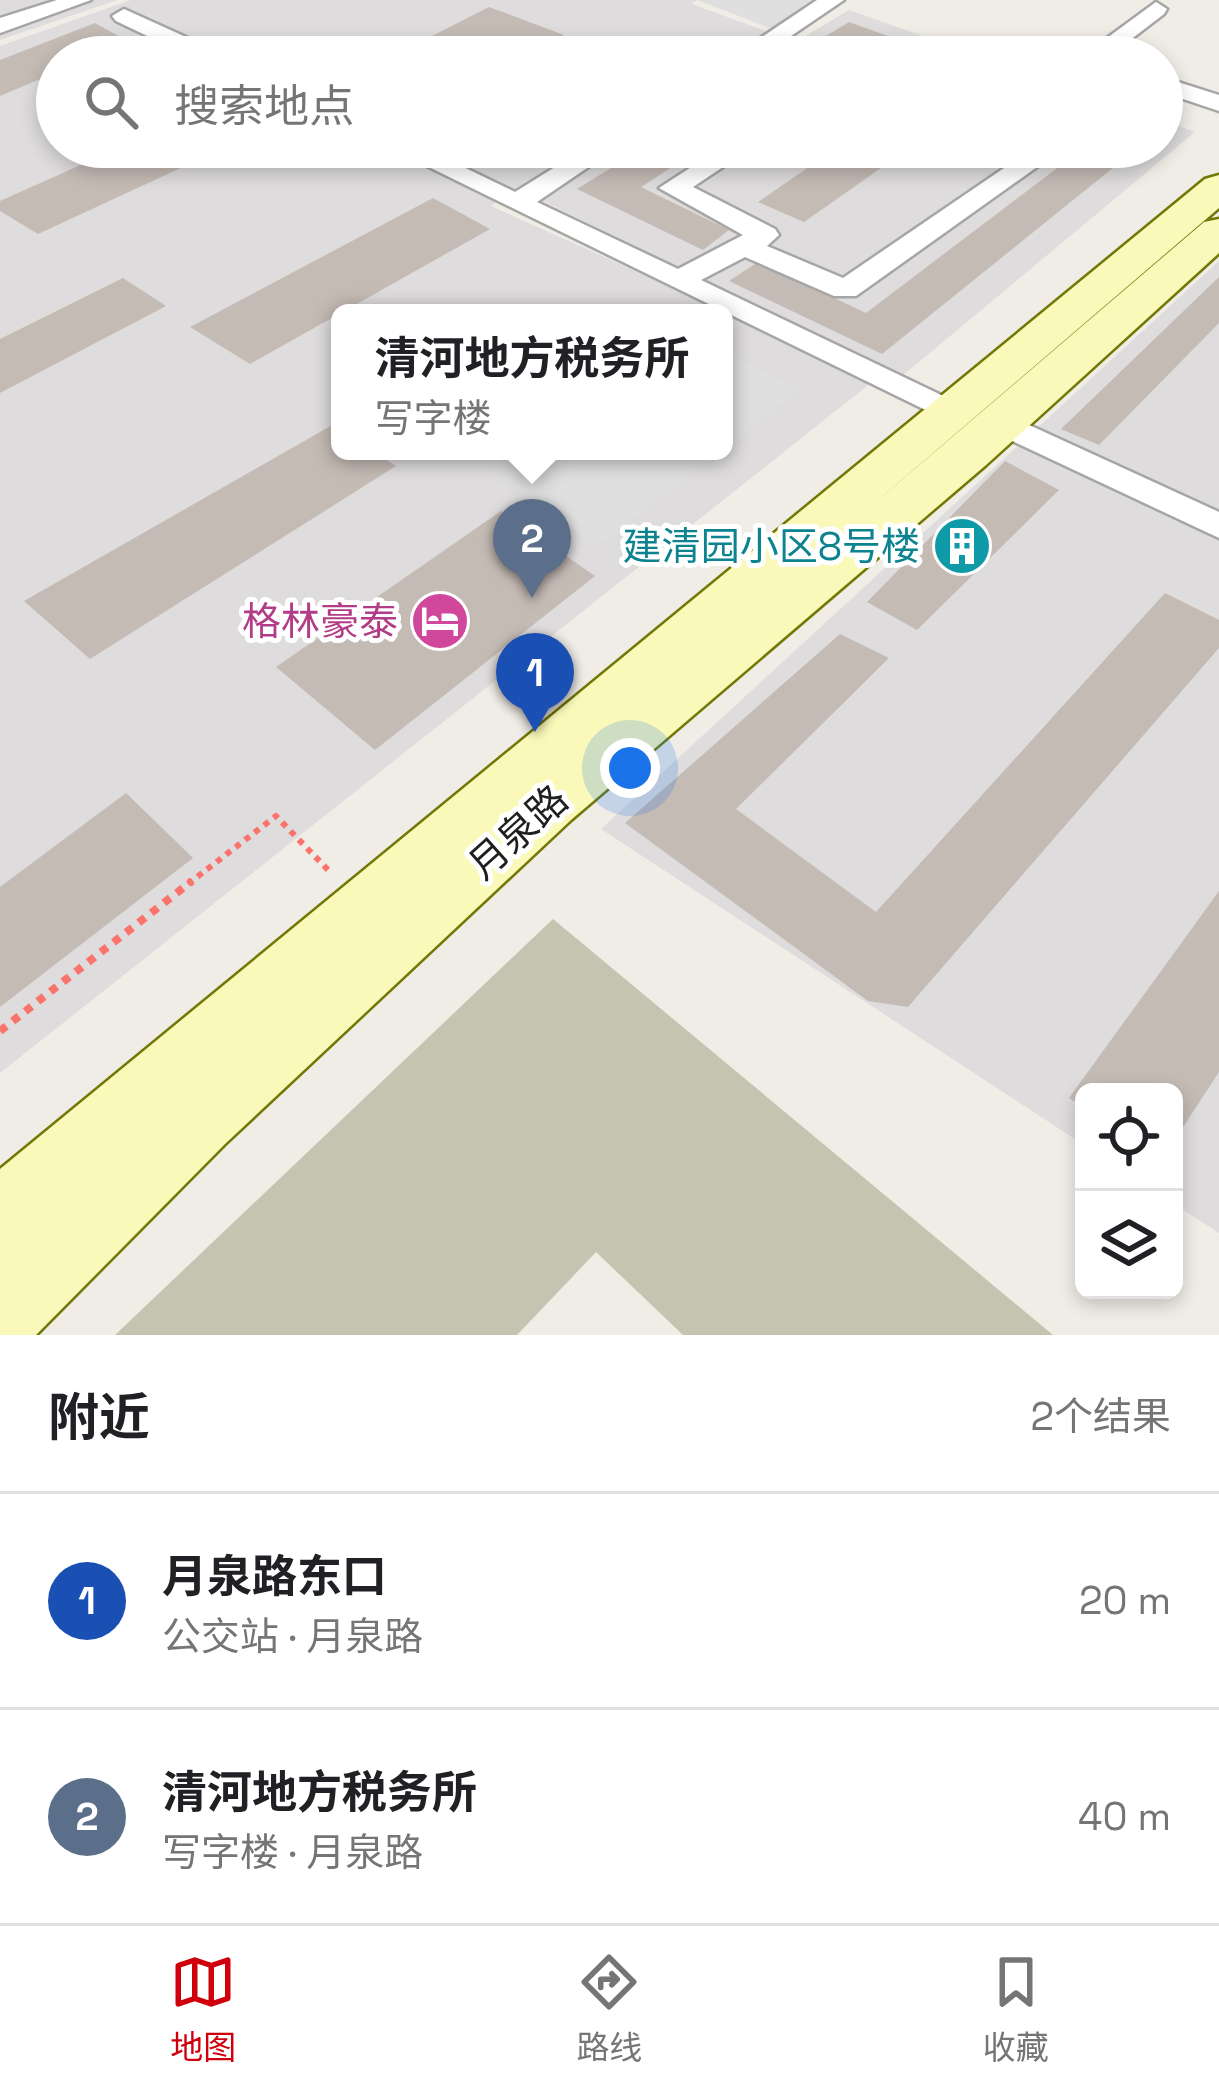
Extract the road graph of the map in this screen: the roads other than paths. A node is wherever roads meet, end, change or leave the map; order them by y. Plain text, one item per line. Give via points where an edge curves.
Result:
1 (80, 0) edge
2 (833, 0) edge
3 (1156, 9) dead end
4 (124, 16) dead end
5 (0, 26) edge
6 (166, 36) edge
7 (777, 36) edge
8 (1121, 36) edge
9 (1183, 92) edge
10 (1219, 103) edge
11 (446, 168) edge
12 (571, 168) edge
13 (706, 168) edge
14 (1022, 168) edge
15 (1219, 187) edge
16 (518, 202) junction
17 (1219, 231) edge
18 (748, 248) junction
19 (681, 279) junction
20 (976, 418) junction
21 (1219, 526) edge
22 (0, 1220) edge
23 (0, 1314) edge

1 - 5 street
2 - 7 street
3 - 8 street
4 - 6 street
9 - 10 street
11 - 16 street
12 - 16 street
13 - 18 street via 673,188 766,235
14 - 18 street via 845,290
15 - 20 main road, 月泉路
16 - 19 street
17 - 20 main road, 月泉路
18 - 19 street
19 - 20 street
20 - 21 street
20 - 22 main road, 月泉路 via 364,907
20 - 23 main road, 月泉路 via 199,1119

